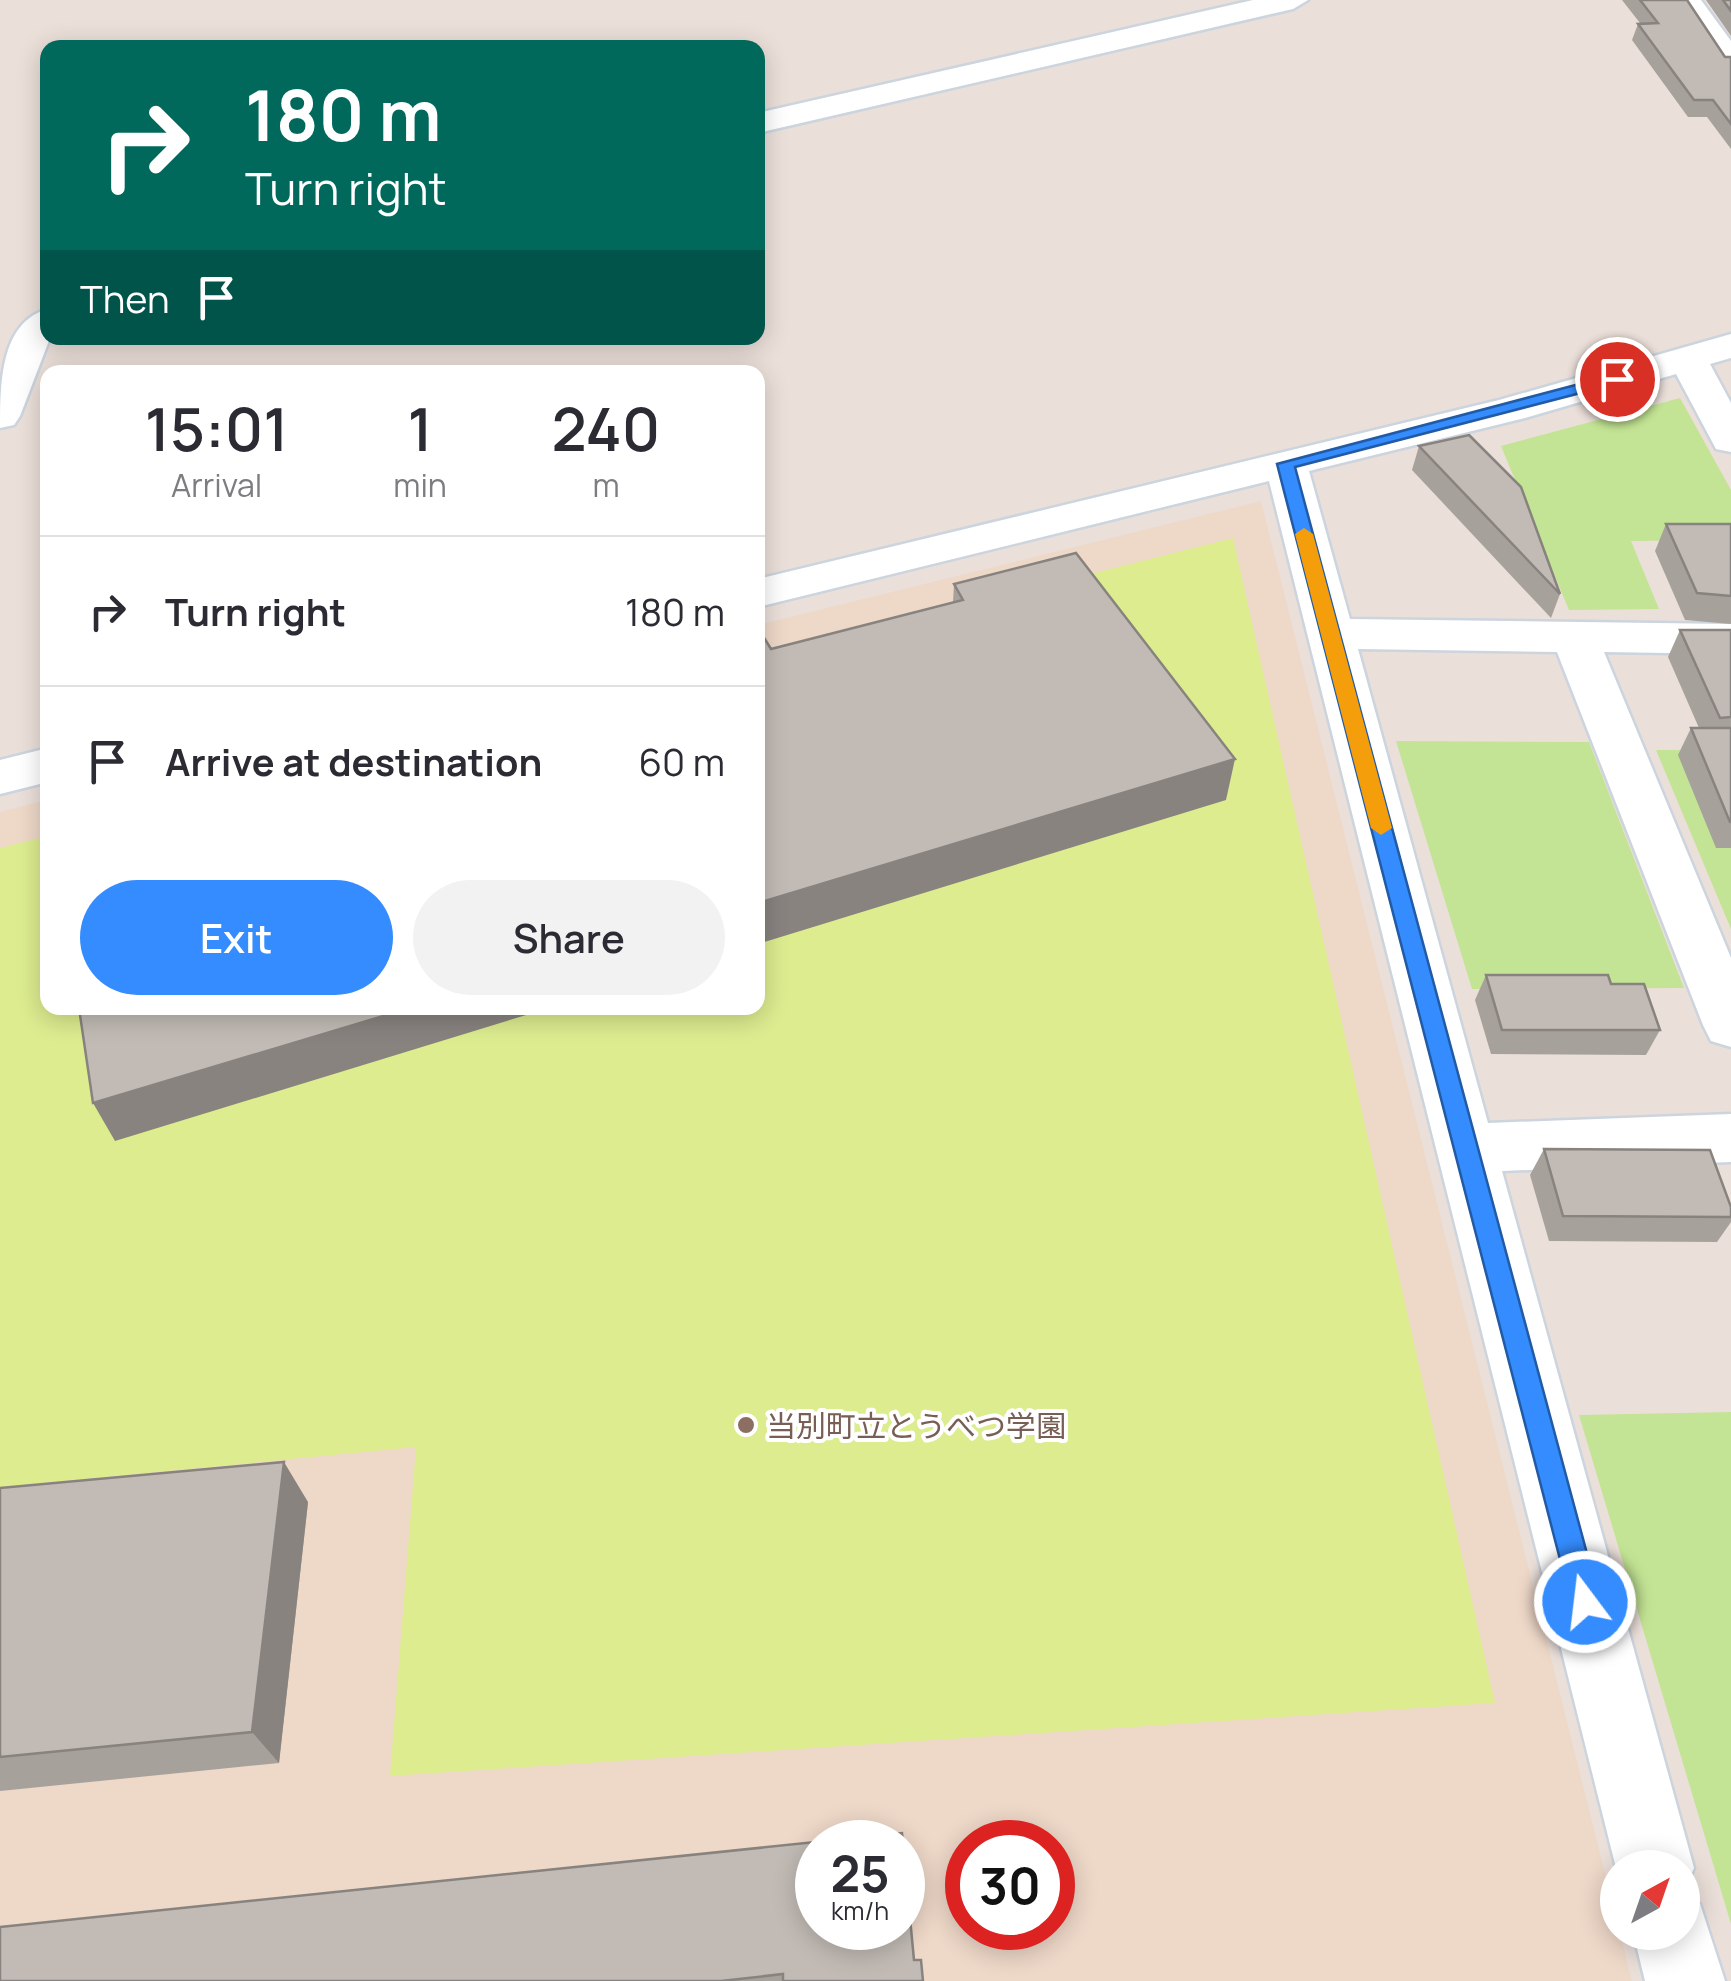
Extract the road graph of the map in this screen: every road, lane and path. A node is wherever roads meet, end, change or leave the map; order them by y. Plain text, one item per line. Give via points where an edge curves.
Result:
1 (1293, 0) edge
2 (1686, 0) edge
3 (1731, 64) edge
4 (765, 121) edge
5 (40, 327) edge
6 (1731, 346) edge
7 (1688, 359) junction
8 (0, 416) edge
9 (1731, 440) edge
10 (1286, 464) junction
11 (765, 590) edge
12 (1331, 634) junction
13 (1576, 639) junction
14 (1731, 639) edge
15 (40, 767) edge
16 (0, 777) edge
17 (1731, 1025) edge
18 (1731, 1138) edge
19 (1465, 1148) junction
20 (1650, 1850) edge
21 (1677, 1950) edge
22 (1685, 1981) edge

1 - 4 street
2 - 3 street
5 - 8 street via 29,336
6 - 7 street
7 - 9 street
7 - 10 street
10 - 11 street
10 - 12 street
12 - 13 street
12 - 19 street
13 - 14 street
13 - 17 street
15 - 16 street
18 - 19 street
19 - 20 street
21 - 22 street

